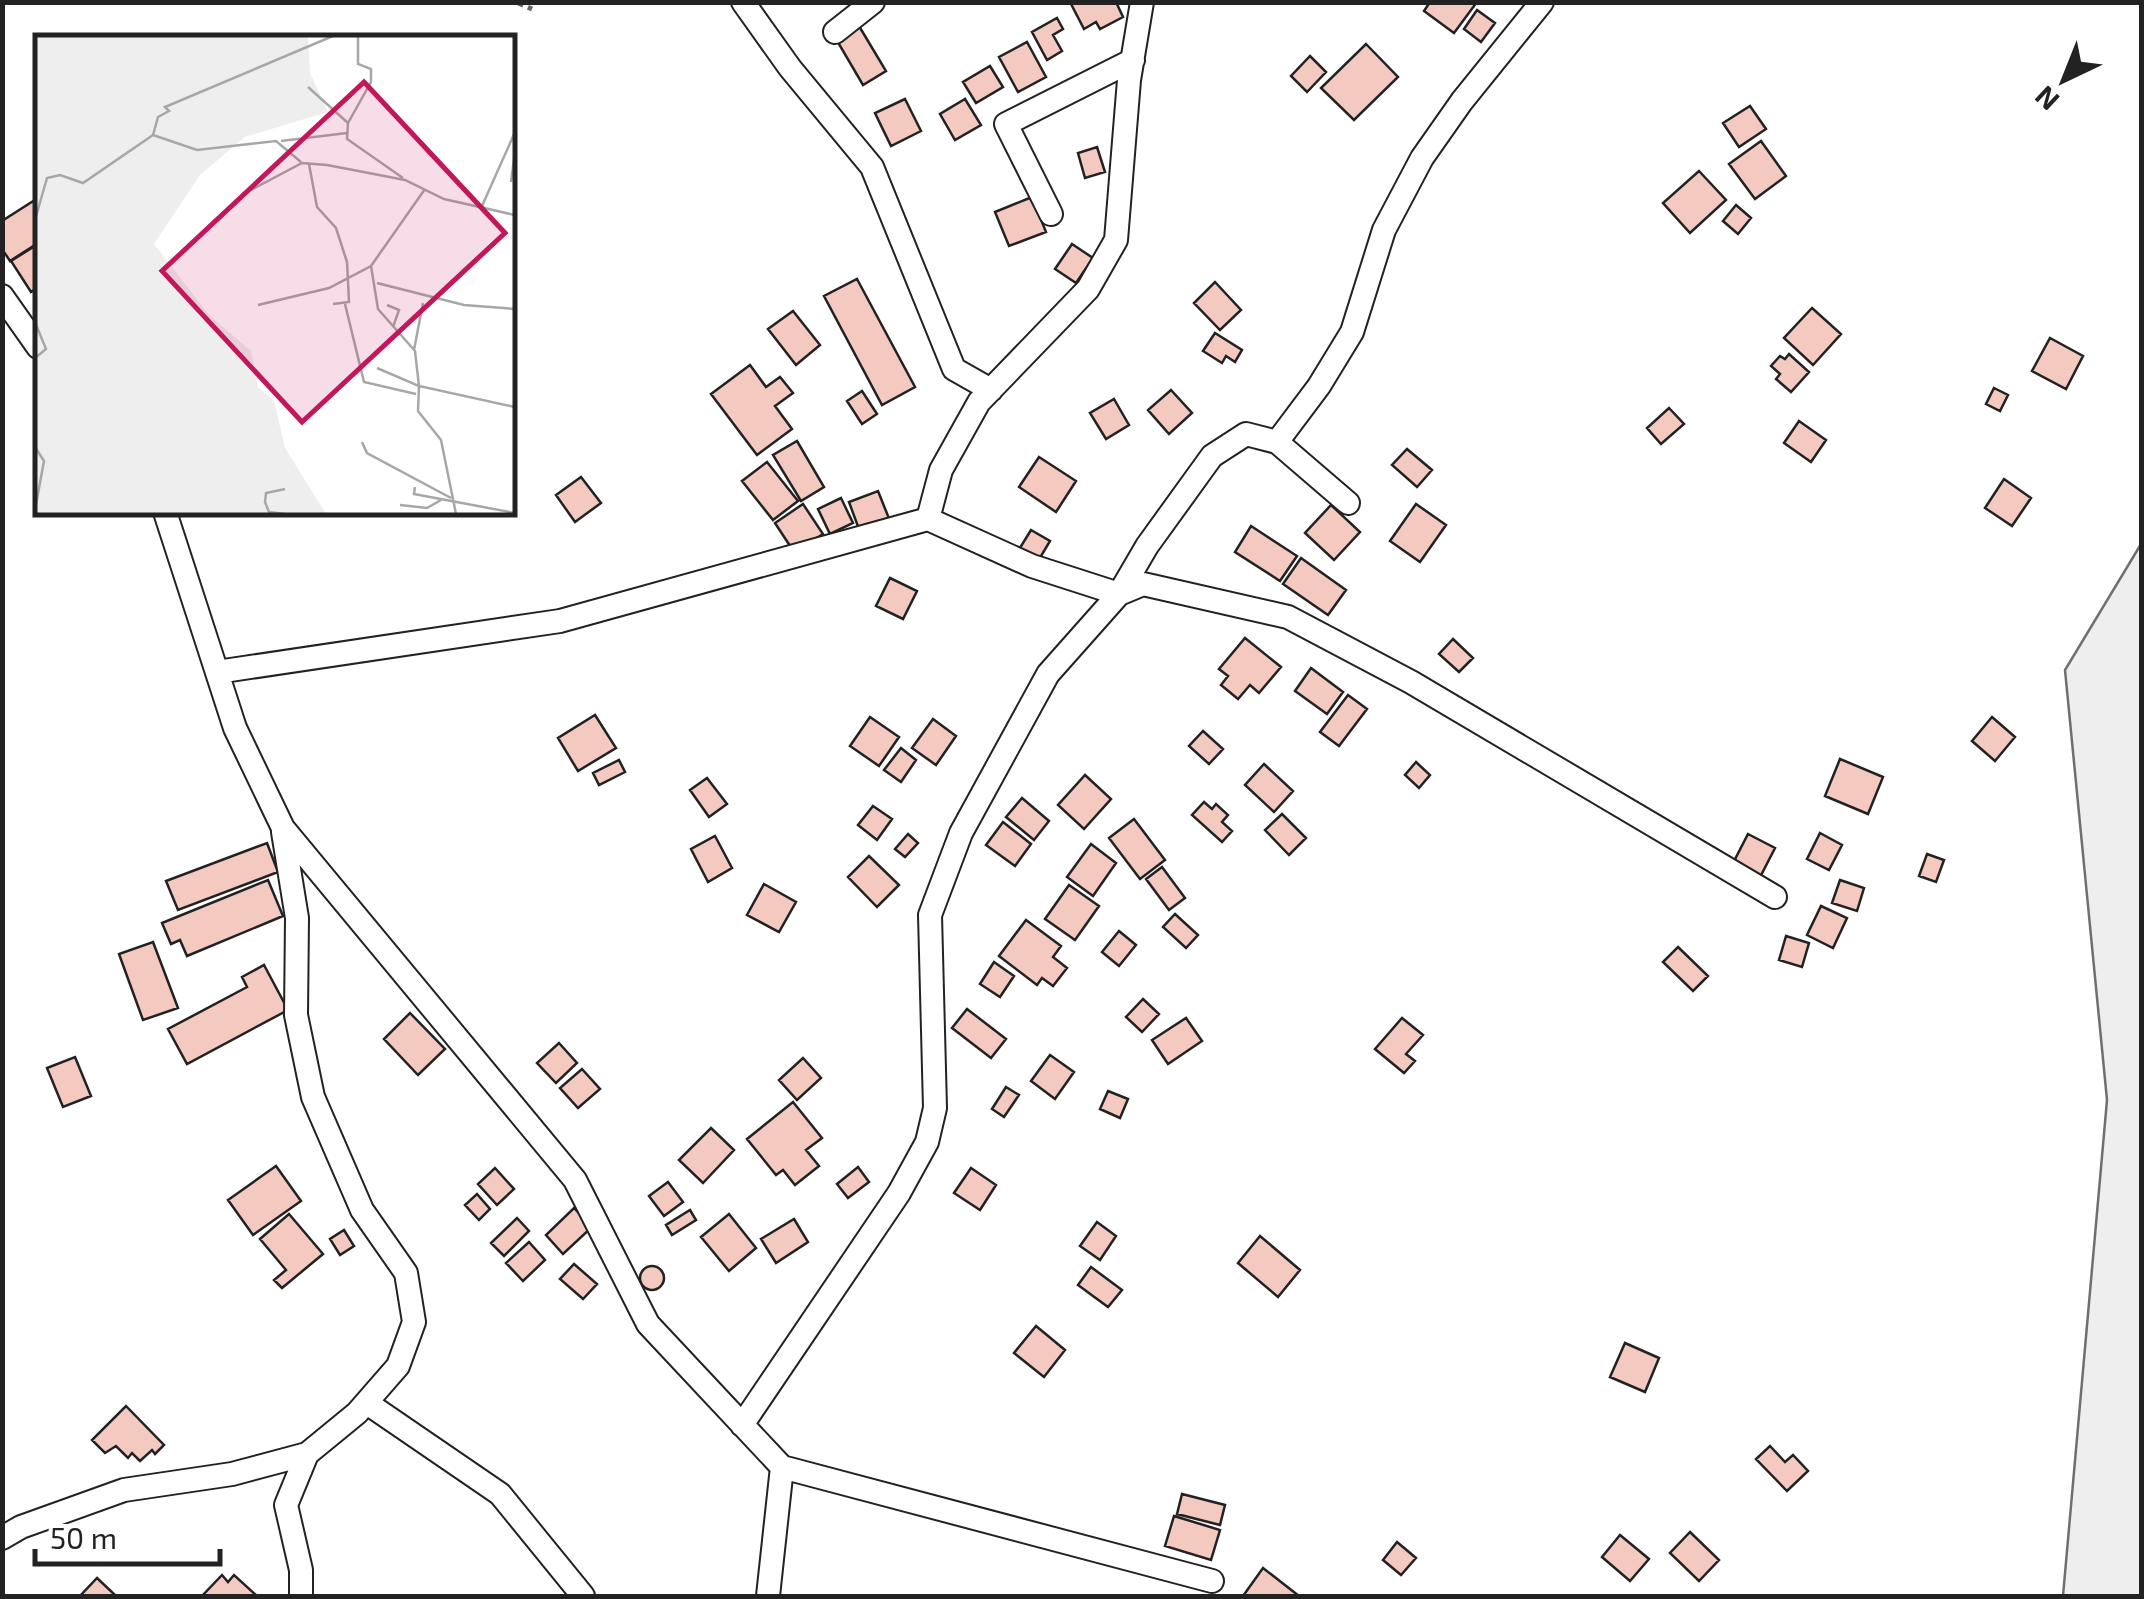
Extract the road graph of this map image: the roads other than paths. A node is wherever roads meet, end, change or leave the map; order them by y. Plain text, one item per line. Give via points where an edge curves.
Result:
1 (744, 2) edge
2 (873, 2) edge
3 (1142, 2) edge
4 (1542, 2) edge
5 (834, 32) dead end
6 (1133, 60) junction
7 (1051, 214) dead end
8 (2, 296) edge
9 (35, 342) edge
10 (991, 390) junction
11 (1277, 442) junction
12 (1348, 503) dead end
13 (167, 515) edge
14 (928, 520) junction
15 (1119, 594) junction
16 (217, 672) junction
17 (283, 828) junction
18 (1776, 897) dead end
19 (367, 1403) junction
20 (742, 1426) junction
21 (307, 1454) junction
22 (782, 1468) junction
23 (2, 1538) edge
24 (1212, 1582) dead end
25 (300, 1596) edge
26 (584, 1596) edge
27 (768, 1596) edge

1 - 10 street via 872,167 954,369
2 - 5 street
3 - 6 street
4 - 11 street via 1422,158 1384,230 1352,332
6 - 7 street via 1006,124
6 - 10 street via 1116,240 1088,288
8 - 9 street
10 - 14 street via 941,470
11 - 12 street
11 - 15 street via 1246,434 1212,456
13 - 16 street
14 - 15 street via 1032,566
14 - 16 street via 560,620
15 - 18 street via 1143,584 1288,618 1412,682
15 - 20 street via 1048,674 961,833 930,914 934,1108 927,1142
16 - 17 street via 234,728
17 - 19 street via 297,918 296,1014 313,1097 362,1210 406,1273 414,1322 398,1366
17 - 20 street via 575,1180 648,1324
19 - 21 street
19 - 26 street via 500,1494
20 - 22 street
21 - 23 street via 232,1474 124,1490
21 - 25 street via 286,1505
22 - 24 street
22 - 27 street

